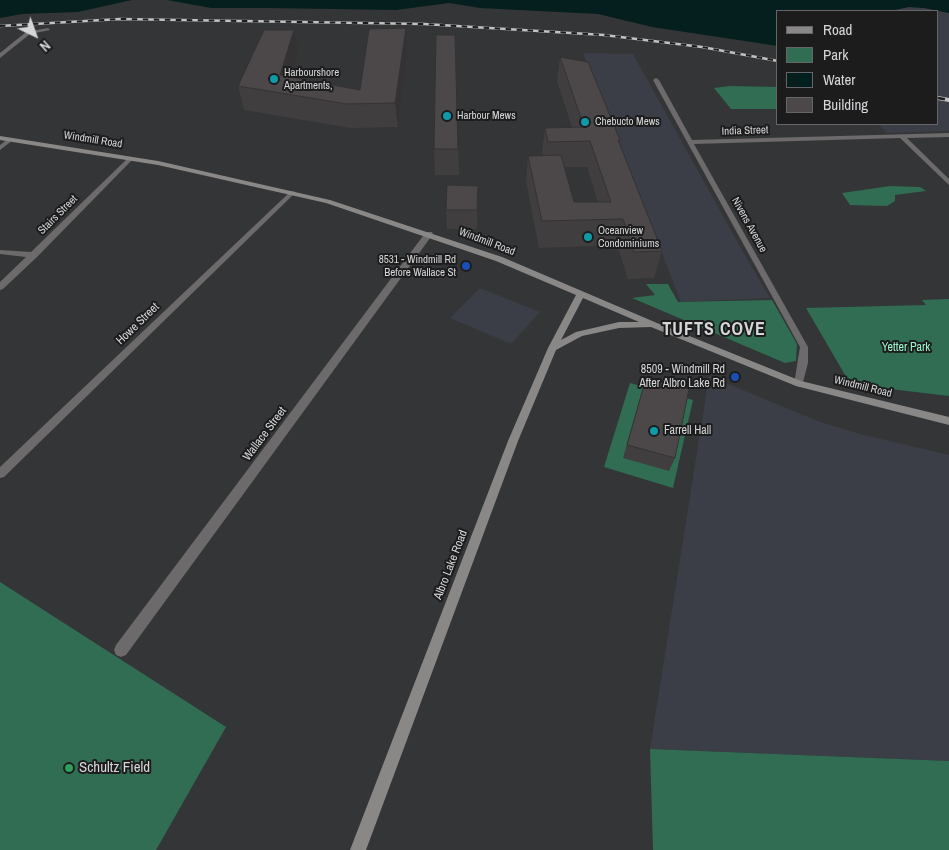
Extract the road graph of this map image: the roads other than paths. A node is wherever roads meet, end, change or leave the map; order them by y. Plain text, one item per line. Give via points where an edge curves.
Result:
1 (48, 29) dead end
2 (0, 56) edge
3 (656, 80) dead end
4 (949, 135) edge
5 (901, 136) junction
6 (0, 138) edge
7 (10, 140) junction
8 (691, 142) junction
9 (0, 148) edge
10 (131, 158) junction
11 (949, 183) edge
12 (293, 192) junction
13 (430, 234) junction
14 (0, 252) edge
15 (34, 255) junction
16 (0, 287) edge
17 (581, 294) junction
18 (654, 326) junction
19 (552, 348) junction
20 (799, 384) junction
21 (949, 421) edge
22 (0, 474) edge
23 (121, 650) dead end
24 (358, 850) edge

1 - 2 street via 28,32
3 - 8 street, Nivens Avenue
4 - 5 street, India Street
5 - 8 street, India Street
5 - 11 street
6 - 7 main road, Windmill Road
7 - 9 street
7 - 10 main road, Windmill Road
8 - 20 street, Nivens Avenue via 804,347
10 - 12 main road, Windmill Road
10 - 15 street, Stairs Street
12 - 13 main road, Windmill Road
12 - 22 street, Howe Street
13 - 17 main road, Windmill Road
13 - 23 street, Wallace Street
14 - 15 street
15 - 16 street, Stairs Street
17 - 18 main road, Windmill Road
17 - 19 main road, Albro Lake Road
18 - 19 main road via 612,327 579,334
18 - 20 main road, Windmill Road
19 - 24 main road, Albro Lake Road via 513,440
20 - 21 main road, Windmill Road

